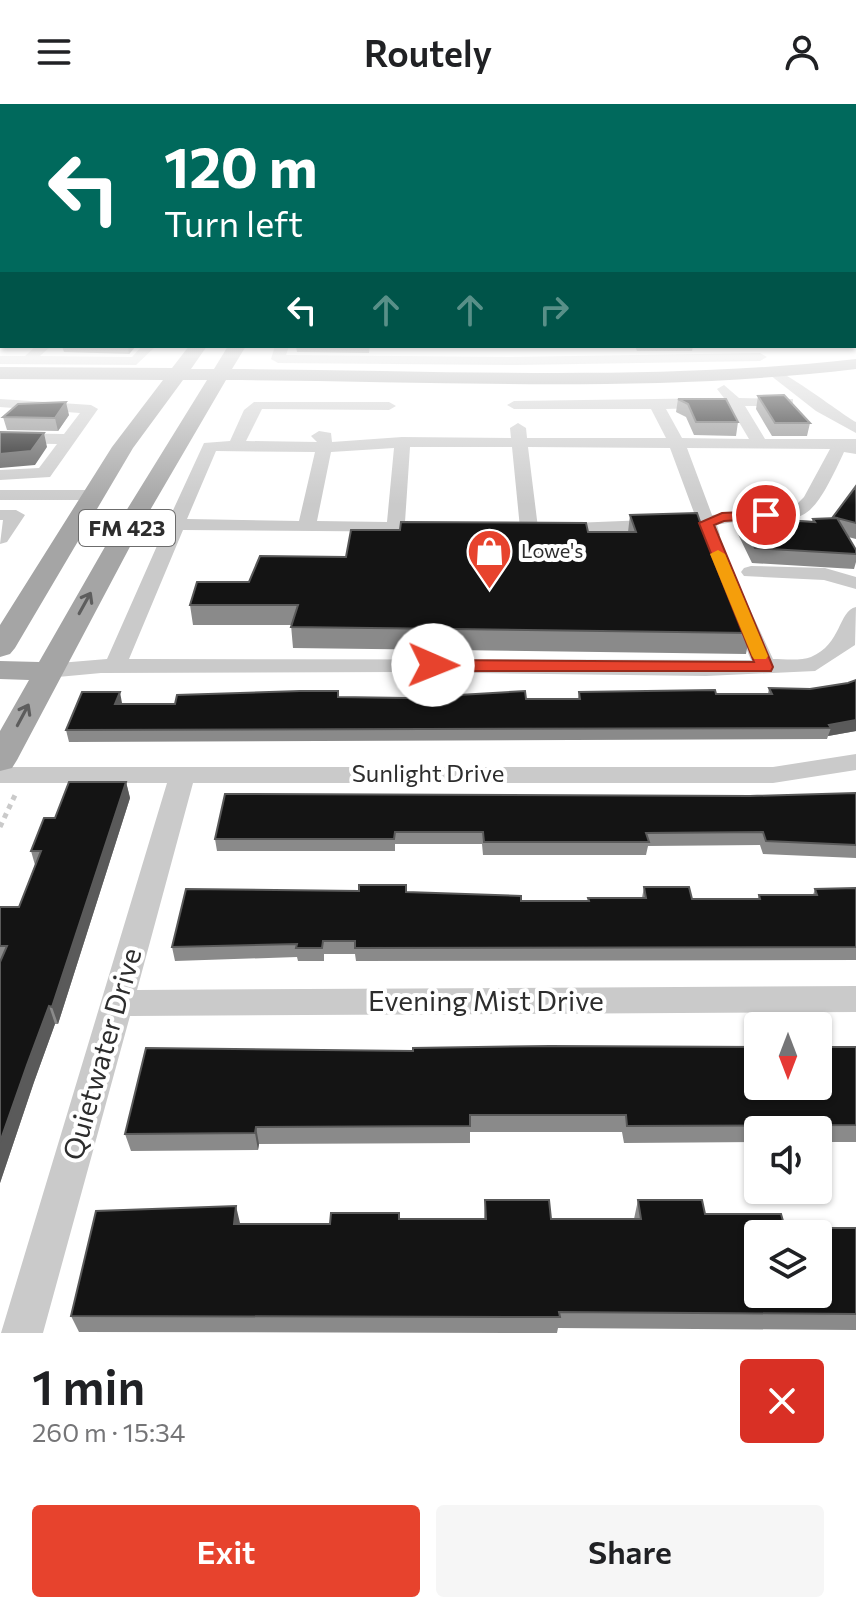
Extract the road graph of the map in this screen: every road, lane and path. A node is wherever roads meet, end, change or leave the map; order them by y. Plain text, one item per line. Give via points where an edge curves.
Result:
1 (167, 390) edge
2 (209, 390) edge
3 (296, 390) edge
4 (362, 390) edge
5 (437, 390) edge
6 (516, 390) edge
7 (591, 390) edge
8 (677, 390) edge
9 (750, 390) edge
10 (809, 390) edge
11 (825, 390) edge
12 (730, 396) junction
13 (390, 401) edge
14 (0, 403) edge
15 (656, 405) junction
16 (856, 411) edge
17 (348, 420) junction
18 (856, 428) edge
19 (0, 438) edge
20 (68, 439) junction
21 (239, 441) junction
22 (324, 441) junction
23 (521, 442) junction
24 (677, 444) junction
25 (760, 444) junction
26 (845, 446) edge
27 (0, 454) edge
28 (57, 454) junction
29 (0, 475) edge
30 (0, 495) edge
31 (93, 495) junction
32 (0, 515) edge
33 (706, 523) junction
34 (130, 524) junction
35 (176, 524) junction
36 (307, 526) junction
37 (396, 527) junction
38 (453, 528) edge
39 (0, 538) edge
40 (719, 560) edge
41 (751, 572) dead end
42 (856, 583) edge
43 (730, 585) edge
44 (856, 613) edge
45 (0, 648) edge
46 (115, 666) junction
47 (765, 667) junction
48 (0, 670) edge
49 (47, 671) junction
50 (856, 762) edge
51 (8, 770) edge
52 (183, 774) junction
53 (0, 827) edge
54 (856, 999) edge
55 (117, 1003) junction
56 (22, 1333) edge

1 - 31 main road, FM 423
2 - 34 main road, FM 423
3 - 13 main road
4 - 13 street
5 - 13 main road
6 - 23 street
7 - 15 street
8 - 12 main road
9 - 12 main road
10 - 18 street
11 - 16 street
12 - 15 street
12 - 25 street
12 - 26 street via 787,401
13 - 17 street
13 - 22 street via 363,447
13 - 23 street
13 - 37 street
14 - 20 street via 91,409
15 - 24 street
17 - 21 street via 259,405 251,410
17 - 22 street
19 - 20 street
20 - 28 street
21 - 22 street
21 - 35 street via 210,446
22 - 36 street
23 - 24 street
23 - 33 street via 522,528
24 - 25 street
24 - 33 street
25 - 26 street
26 - 33 street via 806,507 788,515 722,517
27 - 28 street
28 - 29 street via 44,473
30 - 31 street
31 - 45 main road, FM 423
32 - 39 street via 16,515
33 - 40 street
34 - 35 street
49 -> 34 main road, FM 423
35 - 36 street
35 - 46 street
36 - 37 street
37 - 38 street
41 - 42 street via 825,574
43 - 47 street
44 - 47 street via 844,645 815,664
46 - 47 street
46 - 49 street
48 - 49 main road
51 -> 49 main road, FM 423
50 - 52 street, Sunlight Drive via 773,775
51 - 52 street, Sunlight Drive
51 - 53 path
52 - 55 street, Quietwater Drive
54 - 55 street, Evening Mist Drive
55 - 56 street, Quietwater Drive

